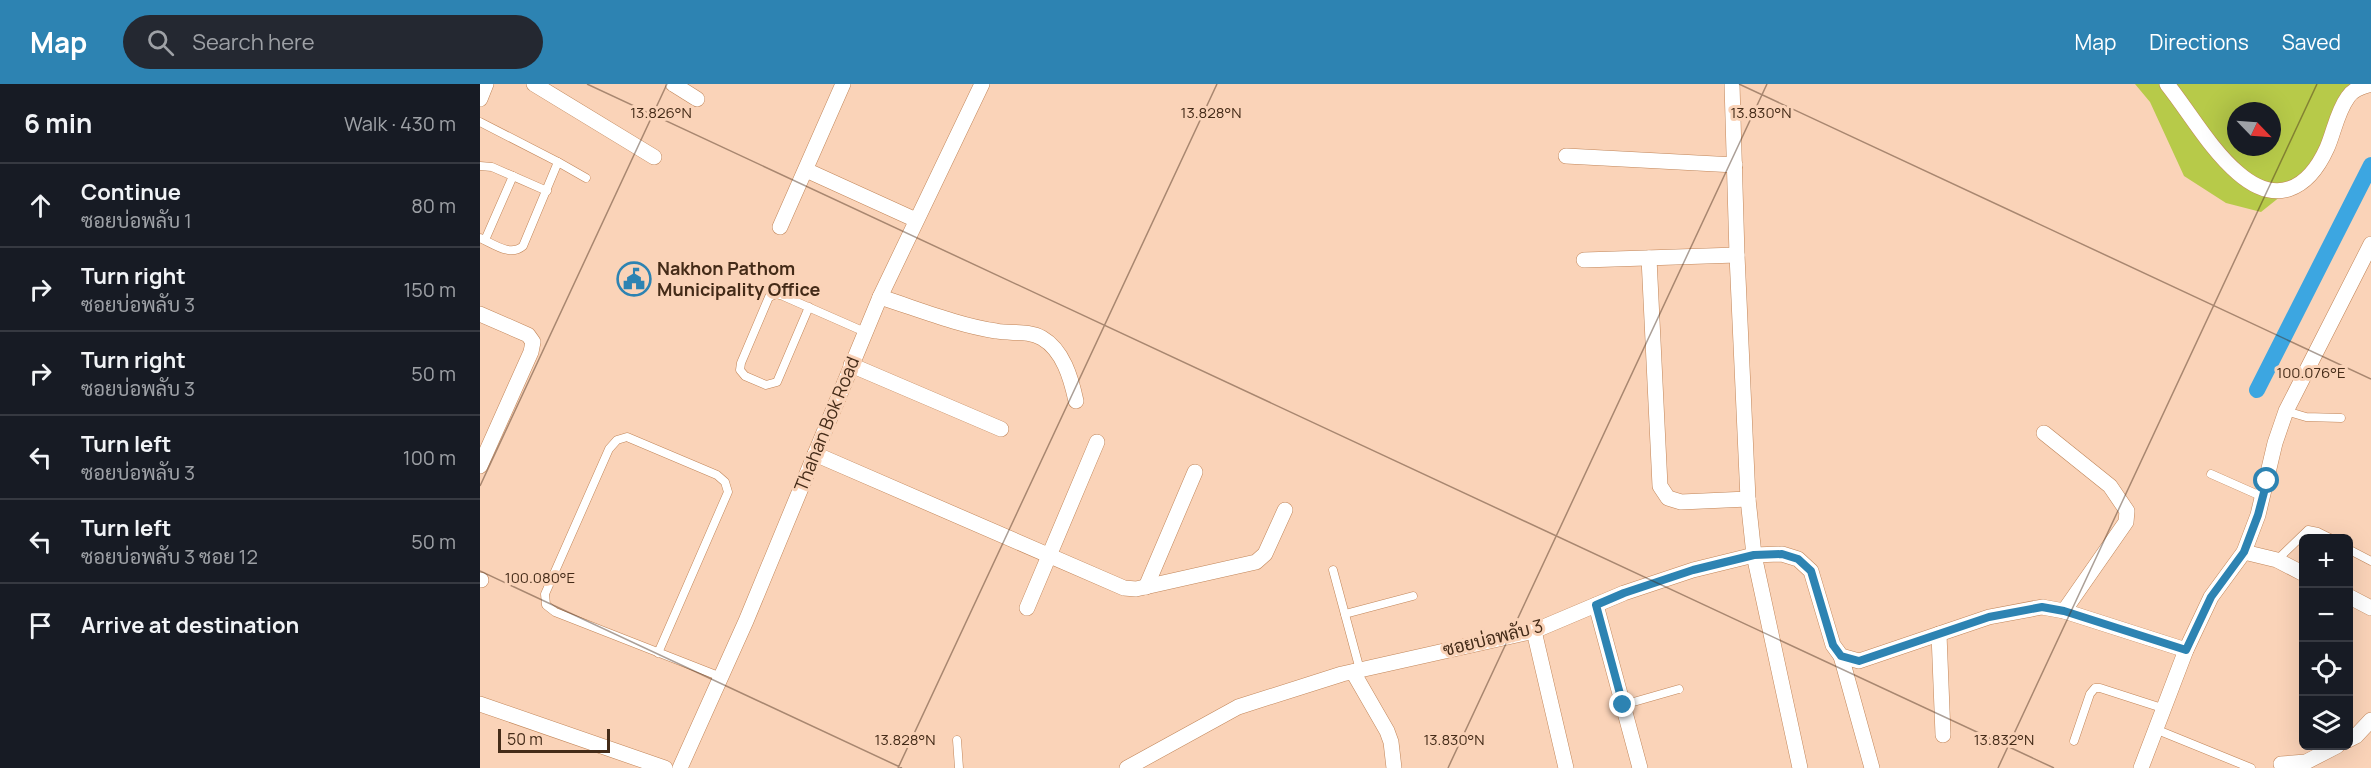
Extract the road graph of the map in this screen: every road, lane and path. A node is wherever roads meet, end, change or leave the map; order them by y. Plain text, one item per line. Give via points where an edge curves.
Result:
1 (486, 84) edge
2 (534, 84) edge
3 (673, 84) edge
4 (843, 84) edge
5 (982, 84) edge
6 (1732, 84) edge
7 (2167, 84) edge
8 (2363, 85) edge
9 (480, 99) edge
10 (697, 99) dead end
11 (480, 122) edge
12 (1566, 156) dead end
13 (654, 157) dead end
14 (558, 162) junction
15 (1735, 165) junction
16 (480, 166) edge
17 (806, 170) junction
18 (513, 176) junction
19 (586, 178) dead end
20 (547, 191) junction
21 (916, 220) junction
22 (780, 227) dead end
23 (483, 239) edge
24 (2371, 243) edge
25 (1737, 255) junction
26 (1649, 258) junction
27 (1584, 260) dead end
28 (880, 297) junction
29 (809, 308) junction
30 (480, 314) edge
31 (865, 332) junction
32 (851, 365) junction
33 (1076, 400) dead end
34 (2286, 411) junction
35 (2341, 418) dead end
36 (1001, 429) dead end
37 (2044, 433) dead end
38 (1096, 442) dead end
39 (815, 454) junction
40 (480, 466) edge
41 (1195, 472) dead end
42 (2211, 474) dead end
43 (2263, 497) junction
44 (1748, 499) junction
45 (1285, 510) dead end
46 (2304, 534) edge
47 (2322, 534) edge
48 (2299, 539) edge
49 (2353, 551) edge
50 (2244, 552) junction
51 (1051, 555) junction
52 (1754, 555) junction
53 (2277, 560) junction
54 (2371, 561) edge
55 (1333, 570) dead end
56 (2299, 571) edge
57 (1146, 587) junction
58 (1413, 596) dead end
59 (2353, 598) edge
60 (1596, 605) junction
61 (1027, 608) dead end
62 (2371, 608) edge
63 (2064, 611) junction
64 (1345, 614) junction
65 (1534, 631) junction
66 (1939, 634) junction
67 (2186, 650) junction
68 (658, 653) junction
69 (1841, 656) junction
70 (1357, 671) junction
71 (721, 677) junction
72 (1679, 689) dead end
73 (480, 704) edge
74 (1623, 705) junction
75 (2163, 708) junction
76 (2371, 720) edge
77 (2154, 729) junction
78 (1943, 735) dead end
79 (2353, 738) edge
80 (957, 740) dead end
81 (2074, 741) dead end
82 (2329, 750) edge
83 (2280, 764) dead end
84 (665, 768) edge
85 (680, 768) edge
86 (959, 768) edge
87 (1127, 768) edge
88 (1394, 768) edge
89 (1566, 768) edge
90 (1640, 768) edge
91 (1800, 768) edge
92 (1872, 768) edge
93 (2141, 768) edge
94 (2251, 768) edge

1 - 9 street
2 - 13 street
3 - 10 street
4 - 17 street
5 - 21 street, Thahan Bok Road
6 - 15 street
7 - 8 street via 2237,173 2268,191 2286,192 2313,172 2348,96
11 - 14 lane
12 - 15 street
14 - 19 lane
14 - 20 lane
15 - 25 street
16 - 18 lane
17 - 21 street
17 - 22 street
18 - 20 lane
18 - 23 lane
20 - 23 lane via 524,246 518,251 511,252
21 - 28 street, Thahan Bok Road
24 - 34 street
25 - 26 street
25 - 44 street
26 - 27 street
26 - 44 street via 1660,486 1668,498 1682,502
28 - 31 street, Thahan Bok Road
28 - 33 street via 940,317 1042,338 1058,350
29 - 29 lane via 777,382 766,386 745,376 740,370 741,363 769,297 776,294
29 - 31 lane
30 - 40 street via 528,335 533,342
31 - 32 street, Thahan Bok Road
32 - 36 street
32 - 39 street, Thahan Bok Road
34 - 35 lane via 2306,417
34 - 43 street
37 - 63 street via 2109,486 2127,511 2126,522
38 - 51 street
39 - 51 street
39 - 71 street, Thahan Bok Road
41 - 57 street
42 - 43 lane
43 - 50 street
44 - 52 street
45 - 57 street via 1265,554 1256,562
46 - 47 lane via 2308,530
48 - 53 lane
49 - 54 lane
50 - 53 street
50 - 67 street via 2211,597
51 - 57 street via 1124,588
51 - 61 street
52 - 60 street, ซอยบ่อพลับ 3 via 1693,570
52 - 69 street, ซอยบ่อพลับ 3 via 1782,554 1798,559 1811,571 1833,645
52 - 91 street
53 - 56 street
55 - 64 lane
58 - 64 lane
59 - 62 street
60 - 65 street, ซอยบ่อพลับ 3
60 - 74 street
63 - 66 street via 2042,607 1989,617
63 - 67 street
64 - 70 lane
65 - 70 street, ซอยบ่อพลับ 3
65 - 89 street
66 - 69 street via 1859,661
66 - 78 street
67 - 75 street
68 - 68 lane via 546,605 545,594 609,450 617,440 627,437 717,475 728,492
68 - 71 lane
69 - 92 street, ซอยบ่อพลับ 3
70 - 87 street, ซอยบ่อพลับ 3 via 1238,707
70 - 88 street via 1387,731
71 - 85 street, Thahan Bok Road
72 - 74 lane
73 - 84 street
74 - 90 street
75 - 77 street
75 - 81 lane via 2094,688
76 - 79 street
77 - 93 street
77 - 94 lane
80 - 86 lane
82 - 83 street via 2306,762

